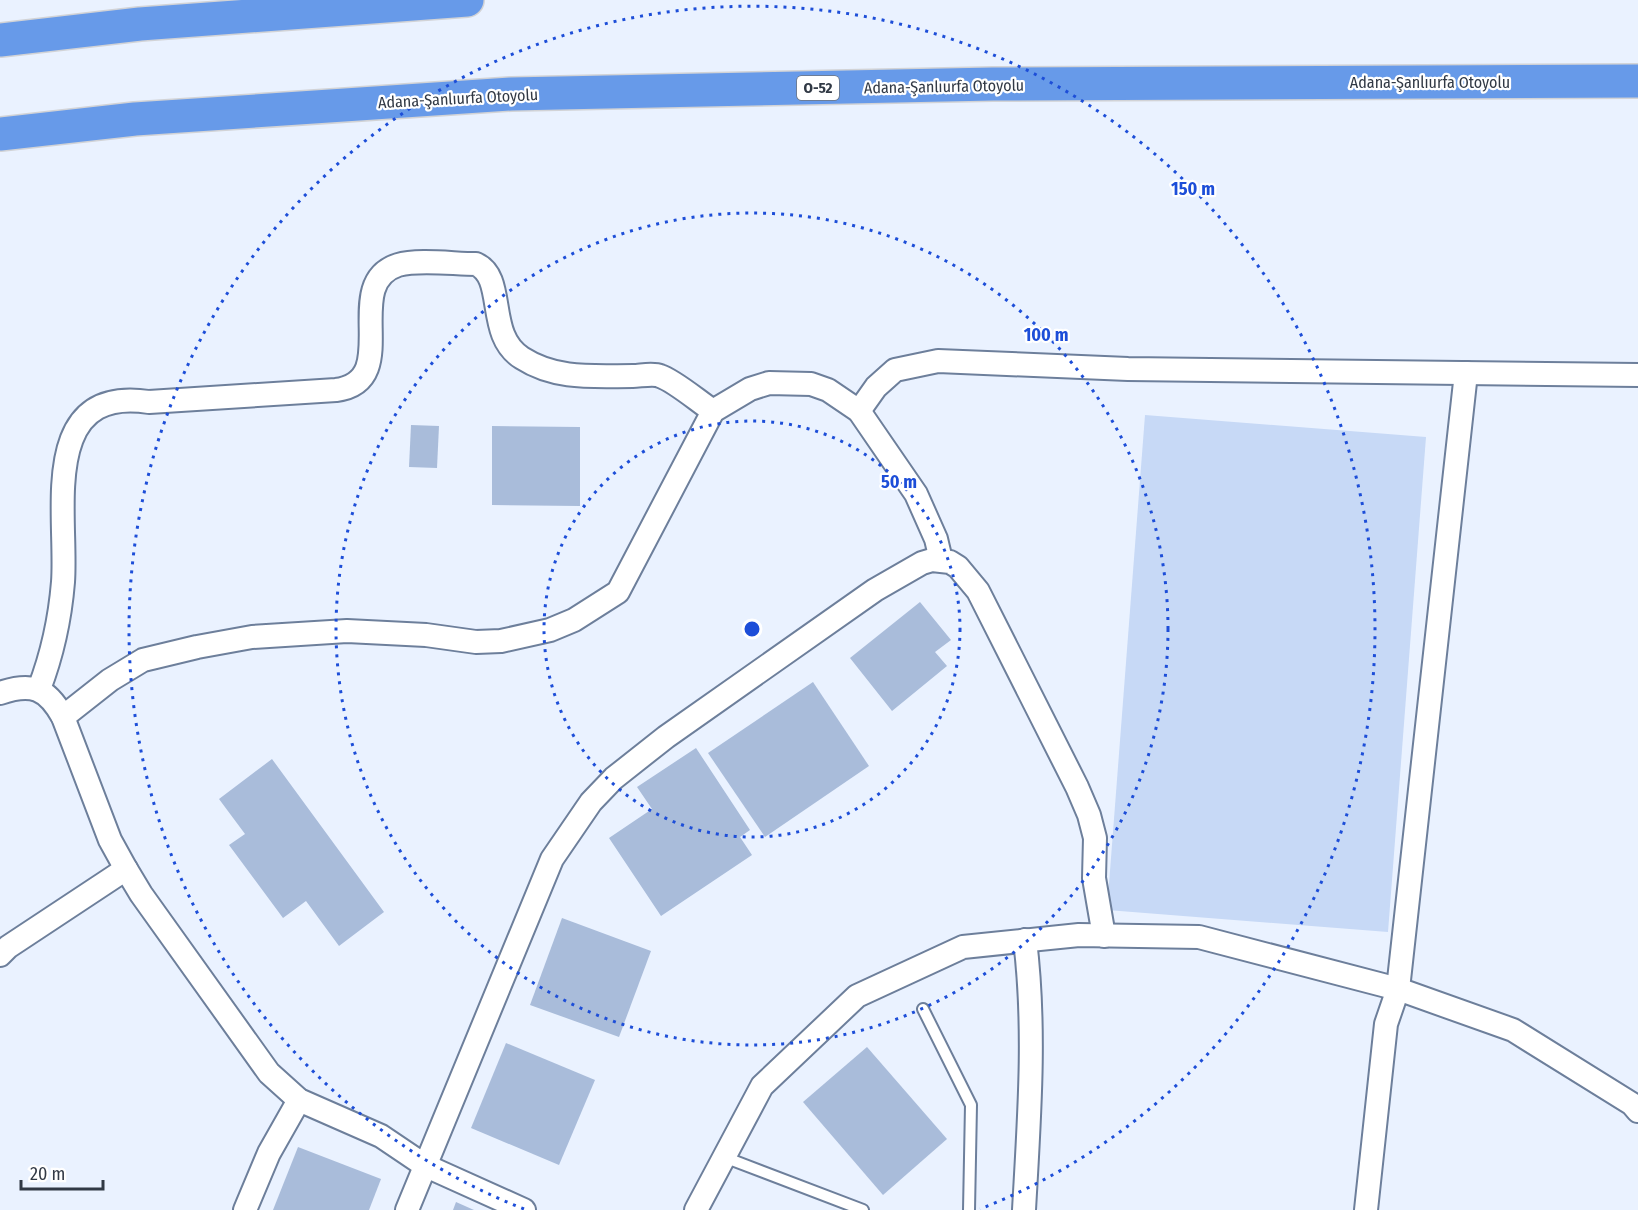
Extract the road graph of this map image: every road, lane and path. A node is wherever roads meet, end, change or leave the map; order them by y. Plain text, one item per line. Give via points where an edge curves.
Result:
1 (467, 0) edge
2 (0, 40) edge
3 (1638, 81) edge
4 (0, 134) edge
5 (1466, 373) junction
6 (1638, 375) edge
7 (713, 411) junction
8 (859, 411) junction
9 (941, 560) junction
10 (39, 689) junction
11 (0, 693) edge
12 (63, 717) junction
13 (126, 869) junction
14 (1104, 936) junction
15 (1025, 940) junction
16 (0, 955) edge
17 (1398, 989) junction
18 (923, 1009) dead end
19 (299, 1100) junction
20 (1638, 1111) edge
21 (724, 1157) junction
22 (424, 1165) junction
23 (245, 1210) edge
24 (406, 1210) edge
25 (524, 1210) edge
26 (696, 1210) edge
27 (862, 1210) edge
28 (969, 1210) edge
29 (1024, 1210) edge
30 (1366, 1210) edge

1 - 2 highway via 140,24
3 - 4 highway, Adana-Şanlıurfa Otoyolu / O-52 via 1005,84 511,94 135,119
5 - 6 street
5 - 8 street via 1128,369 938,361 895,370 876,387
5 - 17 street
7 - 8 street via 750,389 790,381 828,390
7 - 10 street via 660,375 572,376 520,358 507,344 499,326 491,279 485,268 476,264 399,265 381,276 372,290 370,362 360,380 351,386 336,390 121,401 100,408 83,421 68,445 63,473 62,591 50,660
7 - 12 street via 618,592 574,620 501,641 347,631 252,638 197,647 143,660
8 - 9 street via 916,494
9 - 14 street via 958,567 978,591 1089,815 1095,838 1094,878
9 - 22 street via 922,562 875,590 666,737 614,778 591,802 552,859
10 - 11 street via 21,687
10 - 12 street via 53,699
12 - 13 street via 110,840
13 - 16 street
13 - 19 street via 269,1073
14 - 15 street
14 - 17 street via 1199,937
15 - 21 street via 963,947 857,996 762,1086
15 - 29 street via 1031,998
17 - 20 street via 1513,1030
17 - 30 street via 1386,1024
18 - 28 lane via 971,1105
19 - 22 street via 381,1136
19 - 23 street via 269,1153
21 - 26 street
21 - 27 lane
22 - 24 street
22 - 25 street

